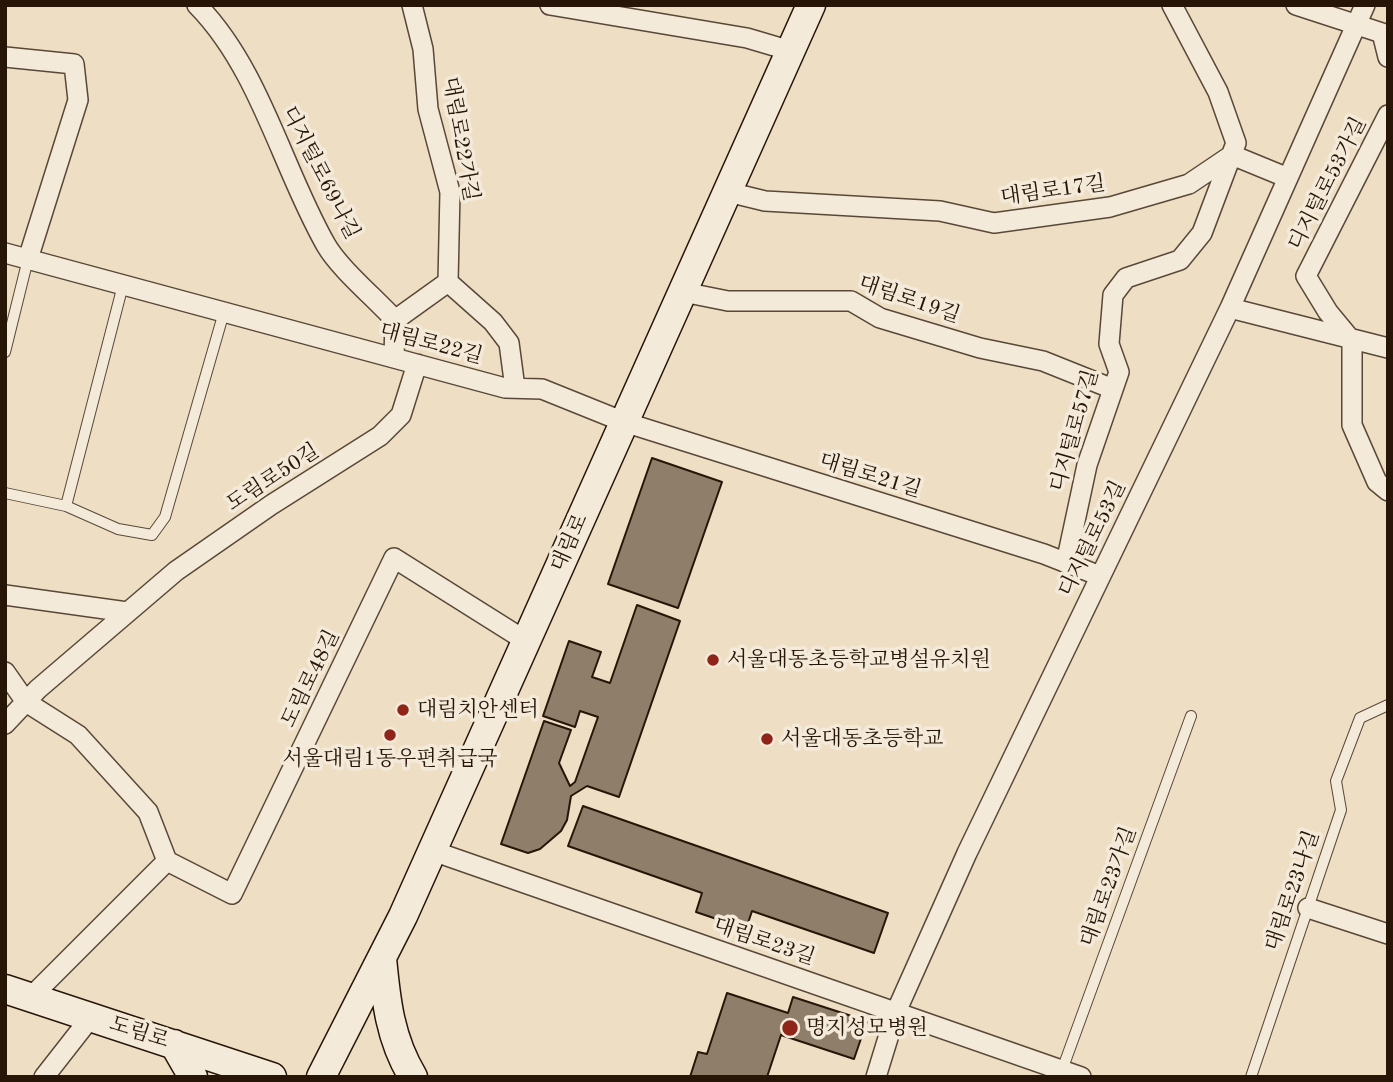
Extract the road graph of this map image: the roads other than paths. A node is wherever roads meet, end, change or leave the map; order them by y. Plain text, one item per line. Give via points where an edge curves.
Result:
1 (197, 5) edge
2 (412, 5) edge
3 (550, 5) edge
4 (811, 5) edge
5 (1172, 5) edge
6 (1296, 5) edge
7 (1365, 5) edge
8 (1356, 23) junction
9 (790, 51) junction
10 (5, 57) edge
11 (1388, 57) edge
12 (1388, 115) edge
13 (1232, 155) junction
14 (1288, 178) junction
15 (728, 192) junction
16 (5, 253) edge
17 (28, 259) junction
18 (448, 282) junction
19 (123, 285) junction
20 (683, 292) junction
21 (1230, 308) junction
22 (224, 312) junction
23 (395, 320) junction
24 (1353, 341) junction
25 (1388, 348) edge
26 (5, 352) edge
27 (394, 358) junction
28 (417, 364) junction
29 (515, 388) junction
30 (1113, 389) junction
31 (624, 422) junction
32 (1388, 491) edge
33 (5, 493) edge
34 (66, 506) junction
35 (1066, 563) junction
36 (1100, 576) junction
37 (5, 595) edge
38 (127, 612) junction
39 (526, 641) junction
40 (5, 672) edge
41 (26, 702) junction
42 (1388, 705) edge
43 (1191, 716) dead end
44 (5, 724) edge
45 (433, 850) junction
46 (167, 861) junction
47 (1308, 908) junction
48 (1388, 934) edge
49 (382, 958) junction
50 (18, 993) edge
51 (896, 1012) junction
52 (91, 1017) junction
53 (174, 1044) junction
54 (1072, 1074) edge
55 (44, 1077) edge
56 (193, 1077) edge
57 (272, 1077) edge
58 (321, 1077) edge
59 (413, 1077) edge
60 (876, 1077) edge
61 (1251, 1077) edge

1 - 23 street, 디지털로69나길 via 218,27 270,122 327,247
2 - 18 street, 대림로22가길 via 423,49 428,109 450,192
3 - 9 street via 747,38
4 - 9 street, 대림로
5 - 13 street, 디지털로57길 via 1218,92 1236,143
6 - 8 street
7 - 8 street, 디지털로53길
8 - 11 street via 1382,33
8 - 14 street, 디지털로53길
9 - 15 street, 대림로
10 - 17 street via 74,64 78,100
12 - 24 street, 디지털로53가길 via 1306,276
13 - 14 street
13 - 15 street, 대림로17길 via 1189,184 1110,207 994,223 940,211 765,201
13 - 30 street, 디지털로57길 via 1202,233 1180,260 1126,278 1113,295 1109,344 1119,372
14 - 21 street, 디지털로53길
15 - 20 street, 대림로
16 - 17 street, 대림로22길
17 - 19 street, 대림로22길
17 - 26 lane
18 - 23 street
18 - 29 street via 509,343
19 - 22 street, 대림로22길
19 - 34 lane
20 - 30 street, 대림로19길 via 728,301 851,301 880,318 1043,362
20 - 31 street, 대림로
21 - 24 street
21 - 36 street, 디지털로53길
22 - 27 street, 대림로22길
22 - 34 lane via 165,517 152,535 118,529
23 - 27 street
24 - 25 street
24 - 32 street via 1352,425 1377,482
27 - 28 street, 대림로22길
28 - 29 street, 대림로22길
28 - 38 street, 도림로50길 via 401,415 380,436 260,512
29 - 31 street, 대림로22길 via 542,389
30 - 35 street, 디지털로57길 via 1087,465
31 - 35 street, 대림로21길
31 - 39 street, 대림로
33 - 34 lane
35 - 36 street, 대림로21길
36 - 51 street, 디지털로53길
37 - 38 street
38 - 41 street, 도림로50길
39 - 45 street, 대림로
39 - 46 street, 도림로48길 via 394,558 232,894
40 - 41 street
41 - 44 street, 도림로50길
41 - 46 street via 78,735 148,812
42 - 47 lane, 대림로23나길 via 1360,718 1336,781 1341,810
43 - 54 lane, 대림로23가길
45 - 49 street, 대림로
45 - 51 street, 대림로23길
46 - 50 street
47 - 48 street
47 - 61 lane, 대림로23나길
49 - 58 street, 대림로
49 - 59 street via 393,1036
50 - 52 street, 도림로
51 - 54 street, 대림로23길
51 - 60 street, 디지털로53길
52 - 53 street, 도림로
52 - 55 street
53 - 56 street
53 - 57 street, 도림로

